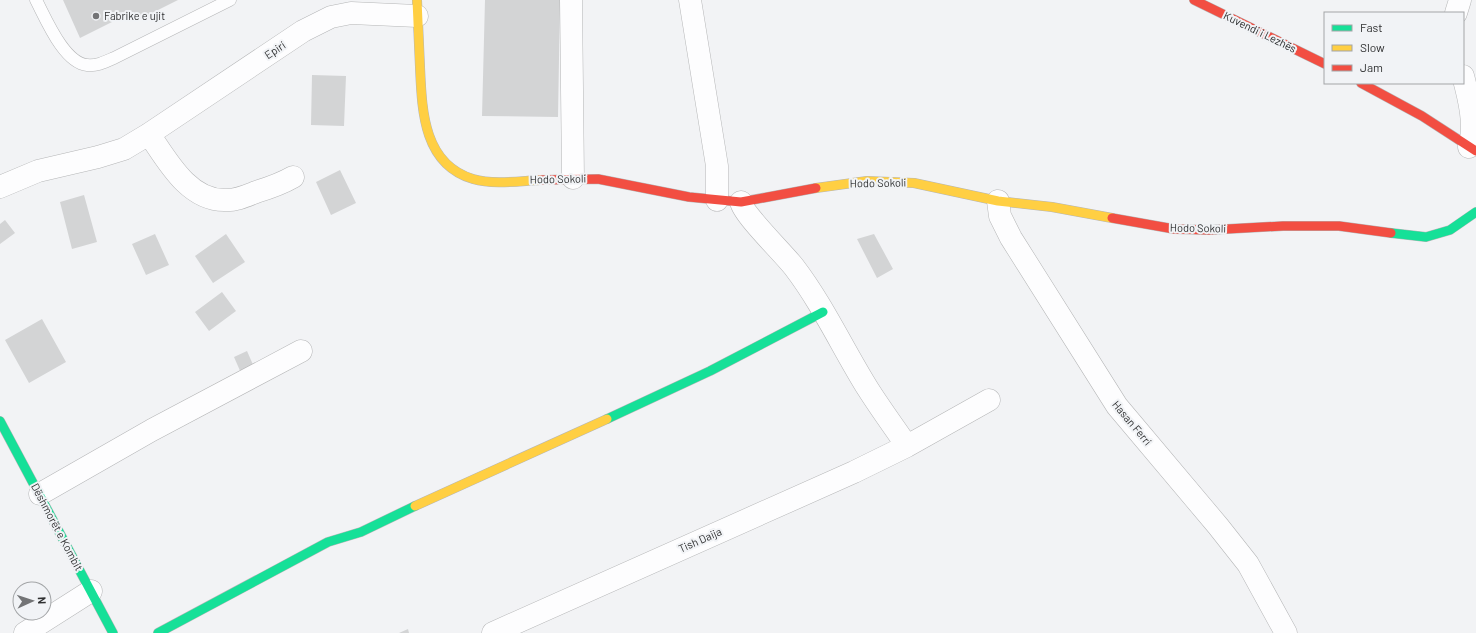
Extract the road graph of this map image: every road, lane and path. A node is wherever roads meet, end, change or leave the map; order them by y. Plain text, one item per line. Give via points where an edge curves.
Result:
1 (36, 0) edge
2 (230, 0) edge
3 (571, 0) edge
4 (690, 0) edge
5 (1194, 0) edge
6 (1460, 0) edge
7 (351, 6) edge
8 (417, 8) edge
9 (1456, 12) edge
10 (1324, 64) edge
11 (1464, 80) edge
12 (1363, 84) edge
13 (149, 134) junction
14 (1473, 149) edge
15 (293, 177) dead end
16 (573, 178) junction
17 (0, 187) edge
18 (717, 200) junction
19 (998, 201) junction
20 (741, 202) junction
21 (1476, 212) edge
22 (823, 312) junction
23 (301, 351) dead end
24 (989, 400) dead end
25 (0, 420) edge
26 (907, 446) junction
27 (40, 494) junction
28 (91, 592) junction
29 (25, 633) edge
30 (113, 633) edge
31 (158, 633) edge
32 (493, 633) edge
33 (1286, 633) edge

1 - 2 lane via 68,55 77,63 87,65 100,64 114,58
3 - 16 street
4 - 18 street via 717,166
5 - 10 street, Kuvendi i Lezhës
6 - 9 street
7 - 8 street, Epiri
7 - 13 street, Epiri via 303,31
8 - 16 street, Hodo Sokoli via 422,112 430,140 443,160 458,172 474,179 498,182
11 - 14 street via 1475,127
12 - 14 street via 1422,116
13 - 15 street via 169,163 202,195 223,200 242,198
13 - 17 street, Epiri via 124,149 38,171
16 - 18 street, Hodo Sokoli via 598,179
18 - 20 street, Hodo Sokoli
19 - 20 street, Hodo Sokoli via 914,183 867,182
19 - 21 street, Hodo Sokoli via 1052,207 1174,229 1339,226 1426,237 1450,230
19 - 33 street, Hasan Ferri via 1000,216 1008,234 1117,406 1248,564
20 - 22 street via 746,213 795,268
22 - 26 street via 868,389
22 - 31 street via 710,371 606,420 361,532 328,542
23 - 27 street via 152,430
24 - 26 street, Tish Daija
25 - 27 street, Dëshmorët e Kombit
26 - 32 street, Tish Daija
27 - 28 street, Dëshmorët e Kombit
28 - 29 street
28 - 30 street, Dëshmorët e Kombit

